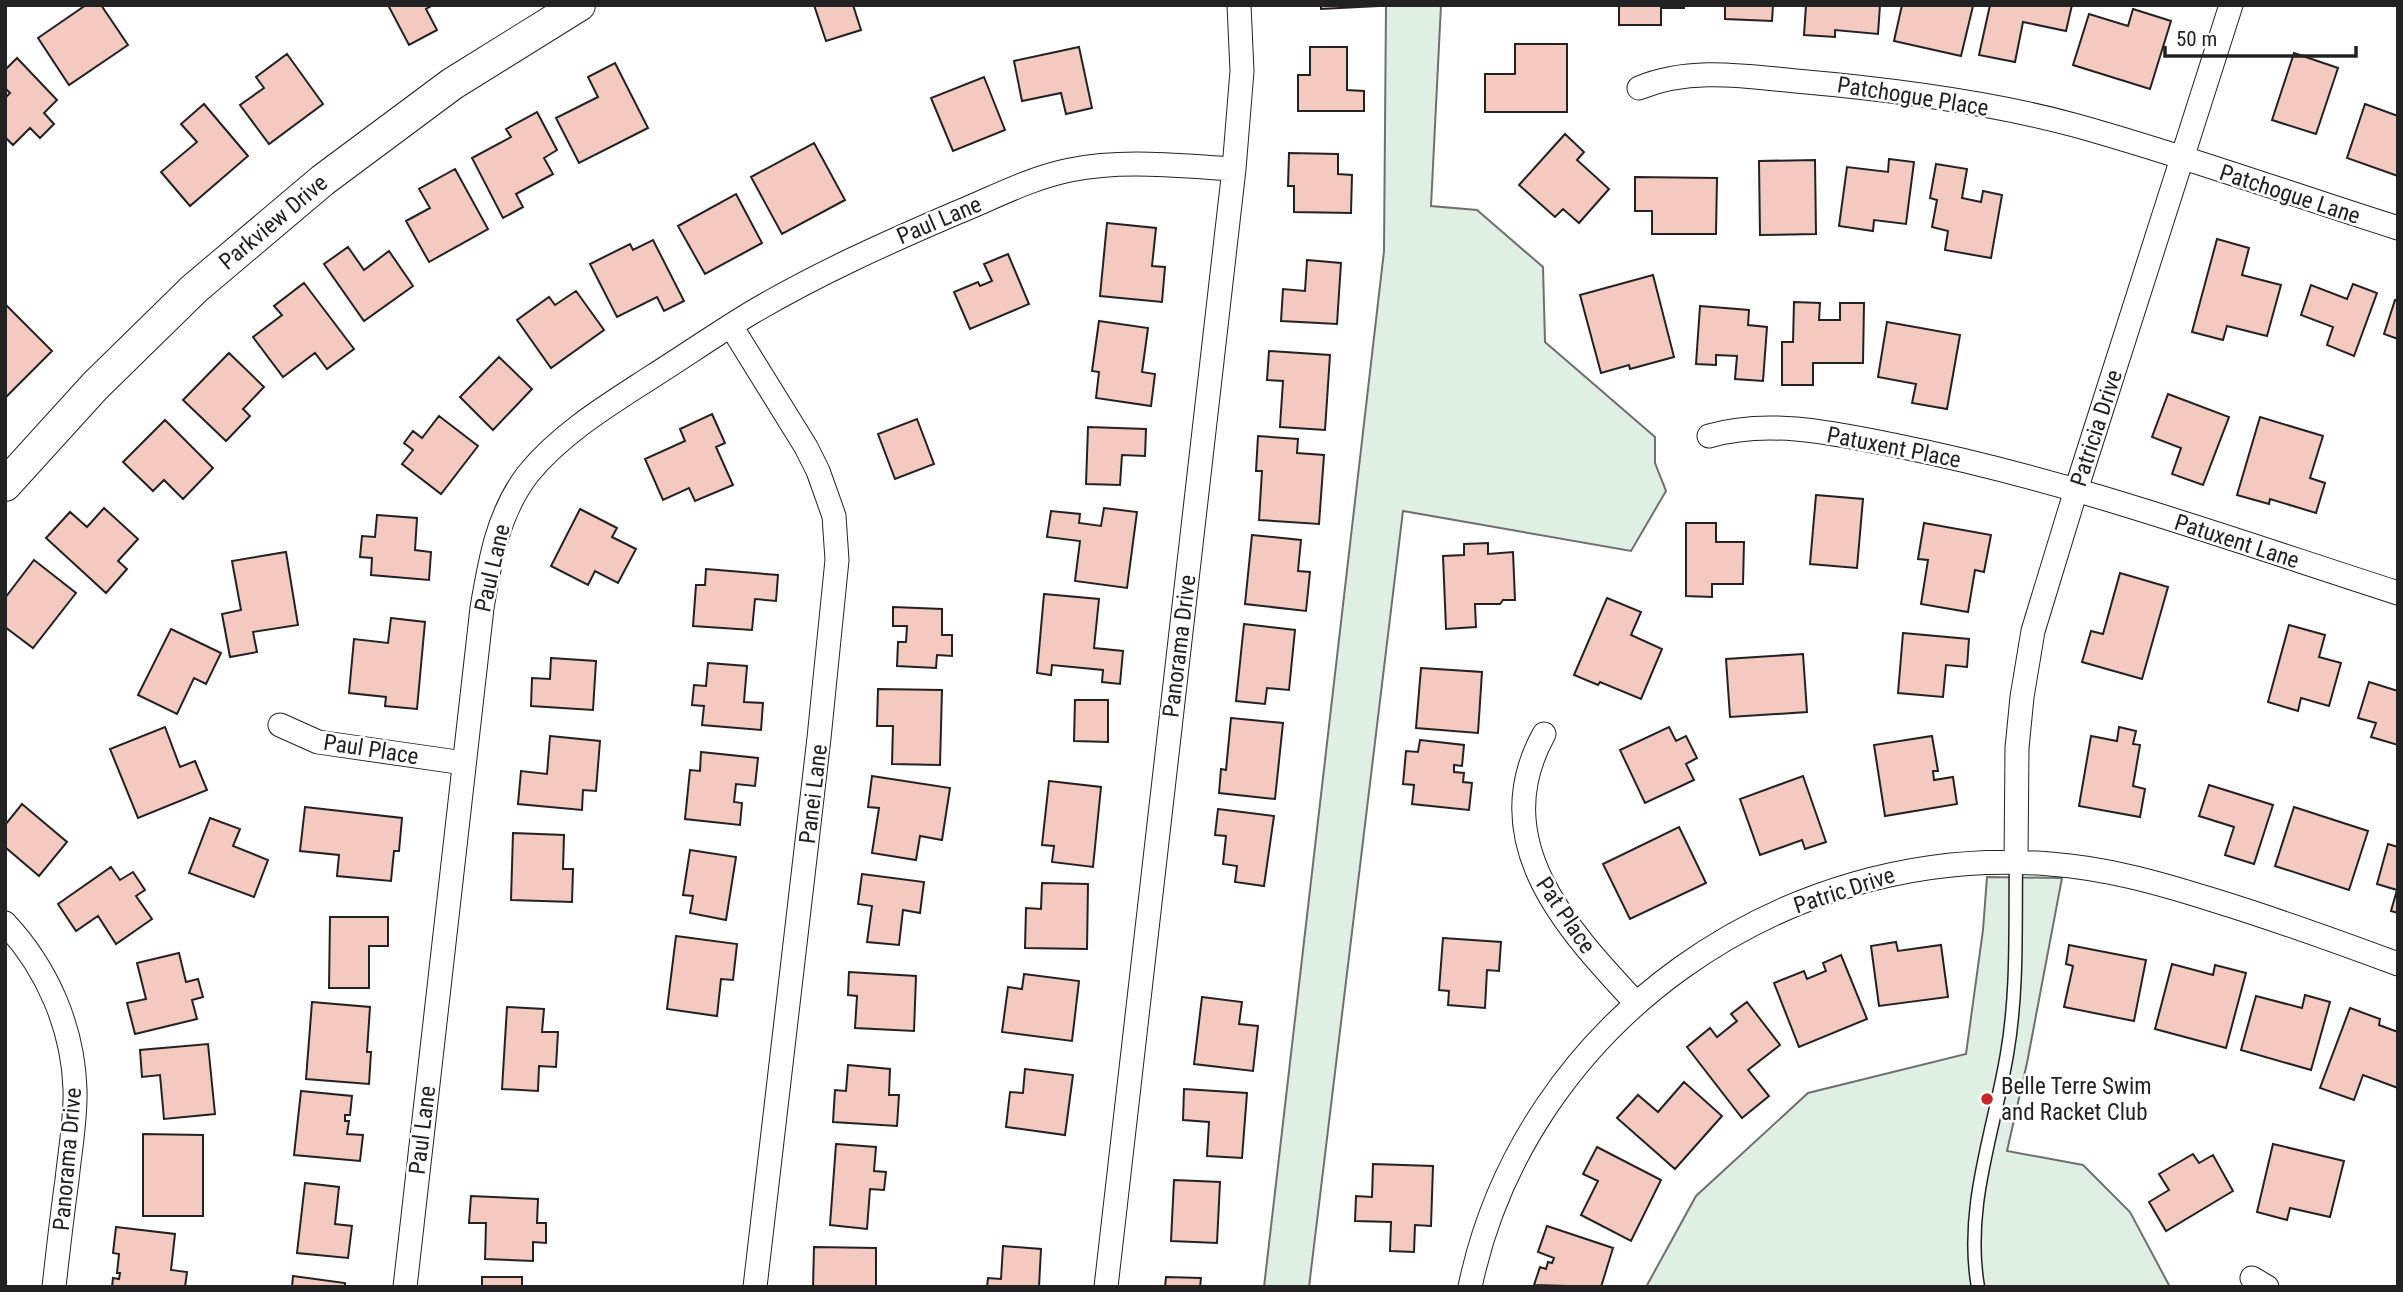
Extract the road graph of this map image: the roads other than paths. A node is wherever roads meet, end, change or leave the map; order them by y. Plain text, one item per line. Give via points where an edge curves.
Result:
1 (579, 5) edge
2 (1239, 5) edge
3 (2231, 5) edge
4 (1639, 88) dead end
5 (2182, 159) junction
6 (1234, 169) junction
7 (2398, 228) edge
8 (731, 326) junction
9 (1709, 436) dead end
10 (5, 485) edge
11 (2076, 490) junction
12 (2398, 593) edge
13 (280, 725) dead end
14 (1544, 734) dead end
15 (464, 763) junction
16 (2016, 862) junction
17 (5, 923) edge
18 (2398, 964) edge
19 (1636, 1003) junction
20 (54, 1287) edge
21 (405, 1287) edge
22 (755, 1287) edge
23 (1105, 1287) edge
24 (1470, 1287) edge
25 (1978, 1287) edge

1 - 10 street, Parkview Drive via 452,84 323,180 194,289
2 - 6 street, Panorama Drive via 1242,71
3 - 5 street, Patricia Drive
4 - 5 street, Patchogue Place via 1690,75 1850,85 2073,125
5 - 7 street, Patchogue Lane
5 - 11 street, Patricia Drive
6 - 8 street, Paul Lane via 1141,163 1049,176 873,249
6 - 23 street, Panorama Drive
8 - 15 street, Paul Lane via 566,437 516,492 497,533 486,582
8 - 22 street, Panei Lane via 818,471 834,516 837,561
9 - 11 street, Patuxent Place via 1769,427 1836,435 1942,455
11 - 12 street, Patuxent Lane
11 - 16 street, Patricia Drive via 2027,661 2017,748
13 - 15 street, Paul Place via 318,742
14 - 19 street, Pat Place via 1530,763 1524,793 1532,860 1573,932
15 - 21 street, Paul Lane
16 - 18 street, Patric Drive via 2137,877 2272,918
16 - 19 street, Patric Drive via 1898,872 1810,898 1716,944
16 - 25 lane via 2012,1012 1975,1209
17 - 20 street, Panorama Drive via 51,989 66,1029 74,1071 72,1135
19 - 24 street, Patric Drive via 1572,1073 1525,1141 1483,1235

